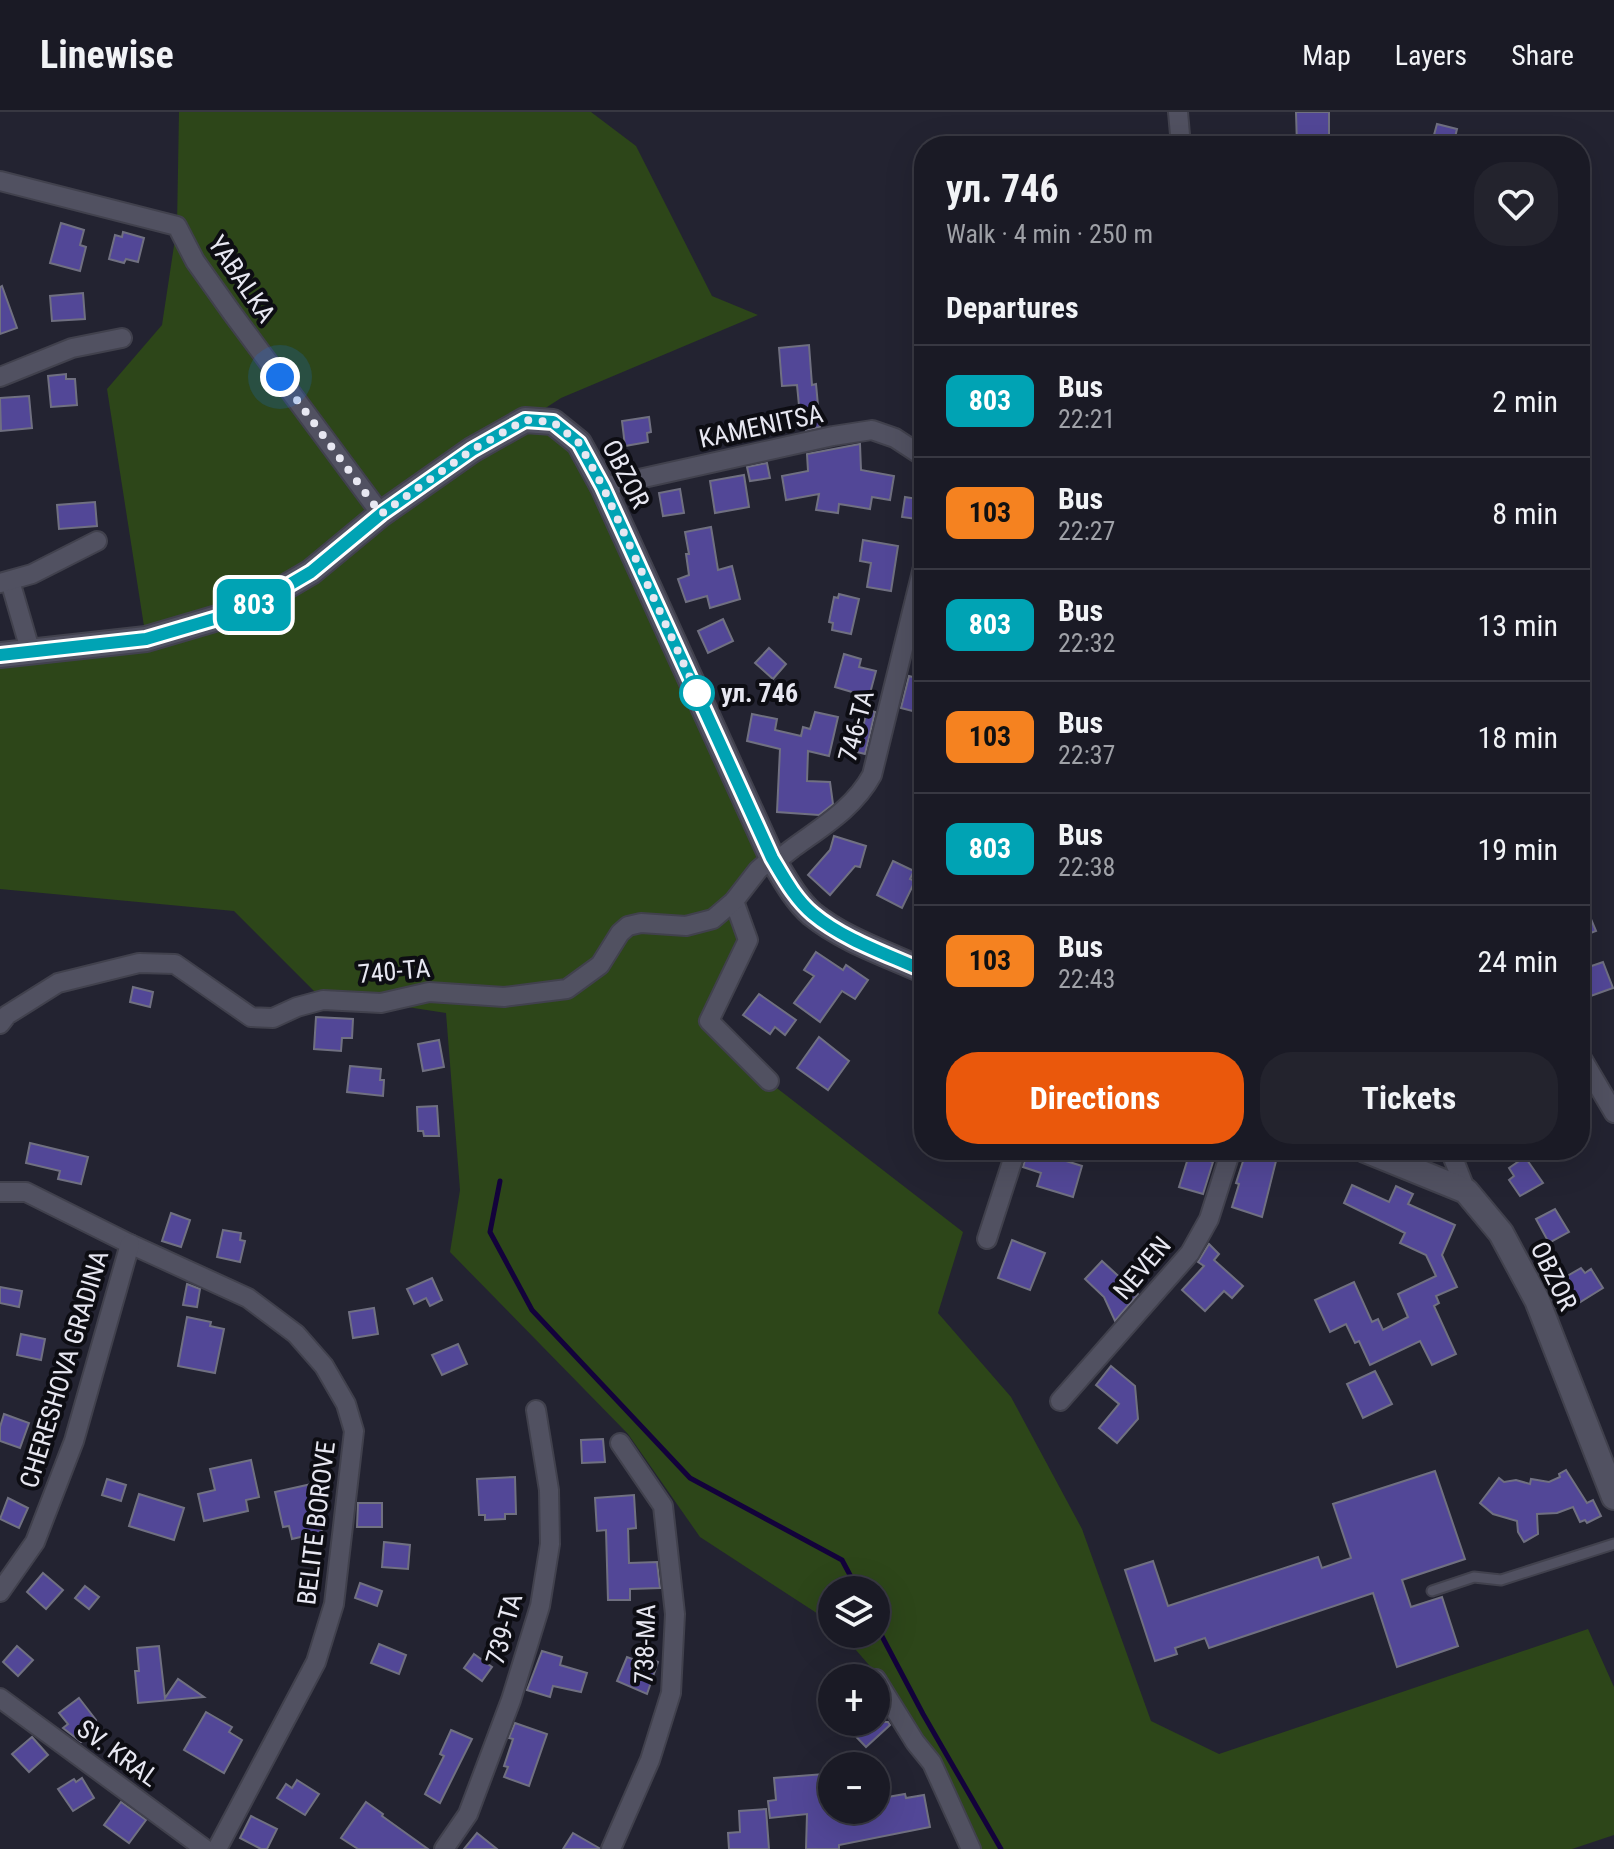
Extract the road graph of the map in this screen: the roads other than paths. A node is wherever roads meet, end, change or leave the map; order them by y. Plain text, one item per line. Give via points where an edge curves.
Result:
1 (1178, 112) edge
2 (1180, 136) edge
3 (0, 181) edge
4 (122, 338) dead end
5 (0, 377) edge
6 (914, 450) edge
7 (603, 487) junction
8 (381, 514) junction
9 (97, 541) dead end
10 (5, 582) edge
11 (914, 604) edge
12 (31, 653) junction
13 (0, 655) edge
14 (772, 858) junction
15 (734, 901) junction
16 (914, 966) edge
17 (0, 1024) edge
18 (1590, 1072) edge
19 (769, 1081) dead end
20 (1614, 1113) edge
21 (1013, 1160) edge
22 (1228, 1160) edge
23 (1390, 1160) edge
24 (1454, 1160) edge
25 (1466, 1191) junction
26 (0, 1192) edge
27 (987, 1239) dead end
28 (130, 1244) junction
29 (1060, 1401) dead end
30 (536, 1410) dead end
31 (620, 1443) dead end
32 (1614, 1497) edge
33 (1614, 1544) edge
34 (1432, 1591) dead end
35 (0, 1592) edge
36 (0, 1698) edge
37 (890, 1702) edge
38 (205, 1849) edge
39 (217, 1849) edge
40 (444, 1849) edge
41 (611, 1849) edge
42 (971, 1849) edge

1 - 2 street
3 - 8 street, YABALKA via 177,226 195,261
4 - 5 street via 72,348
6 - 7 street, KAMENITSA via 872,430
7 - 8 street, OBZOR via 579,443 553,422 525,420
7 - 14 street, OBZOR
8 - 12 street, OBZOR via 311,572 248,609 146,639
9 - 10 street
10 - 12 street
11 - 14 street, 746-ТА via 872,775 853,804 784,855
12 - 13 street, OBZOR
14 - 15 street, 740-ТА
14 - 16 street, OBZOR via 812,914
15 - 17 street, 740-ТА via 702,924 628,926 600,965 567,989 504,997 429,992 381,1003 323,1000 273,1018 251,1017 175,964 139,963 58,983
15 - 19 street via 748,940 709,1021
18 - 20 street
21 - 27 street
22 - 29 street, NEVEN via 1209,1219 1190,1253
23 - 25 street, OBZOR
24 - 25 street
25 - 32 street, OBZOR via 1501,1233 1537,1300
26 - 28 street, BELITE BOROVE via 26,1192
28 - 35 street, CHERESHOVA GRADINA via 74,1441 35,1542
28 - 39 street, BELITE BOROVE via 248,1298 296,1334 324,1366 346,1404 354,1431 334,1604 316,1662
30 - 40 street, 739-ТА via 549,1490 550,1544 540,1606 468,1814
31 - 41 street, 738-МА via 663,1506 675,1614 671,1693 650,1760
33 - 34 lane via 1501,1580 1474,1577
36 - 38 street, SV. KRAL
37 - 42 street via 932,1763

